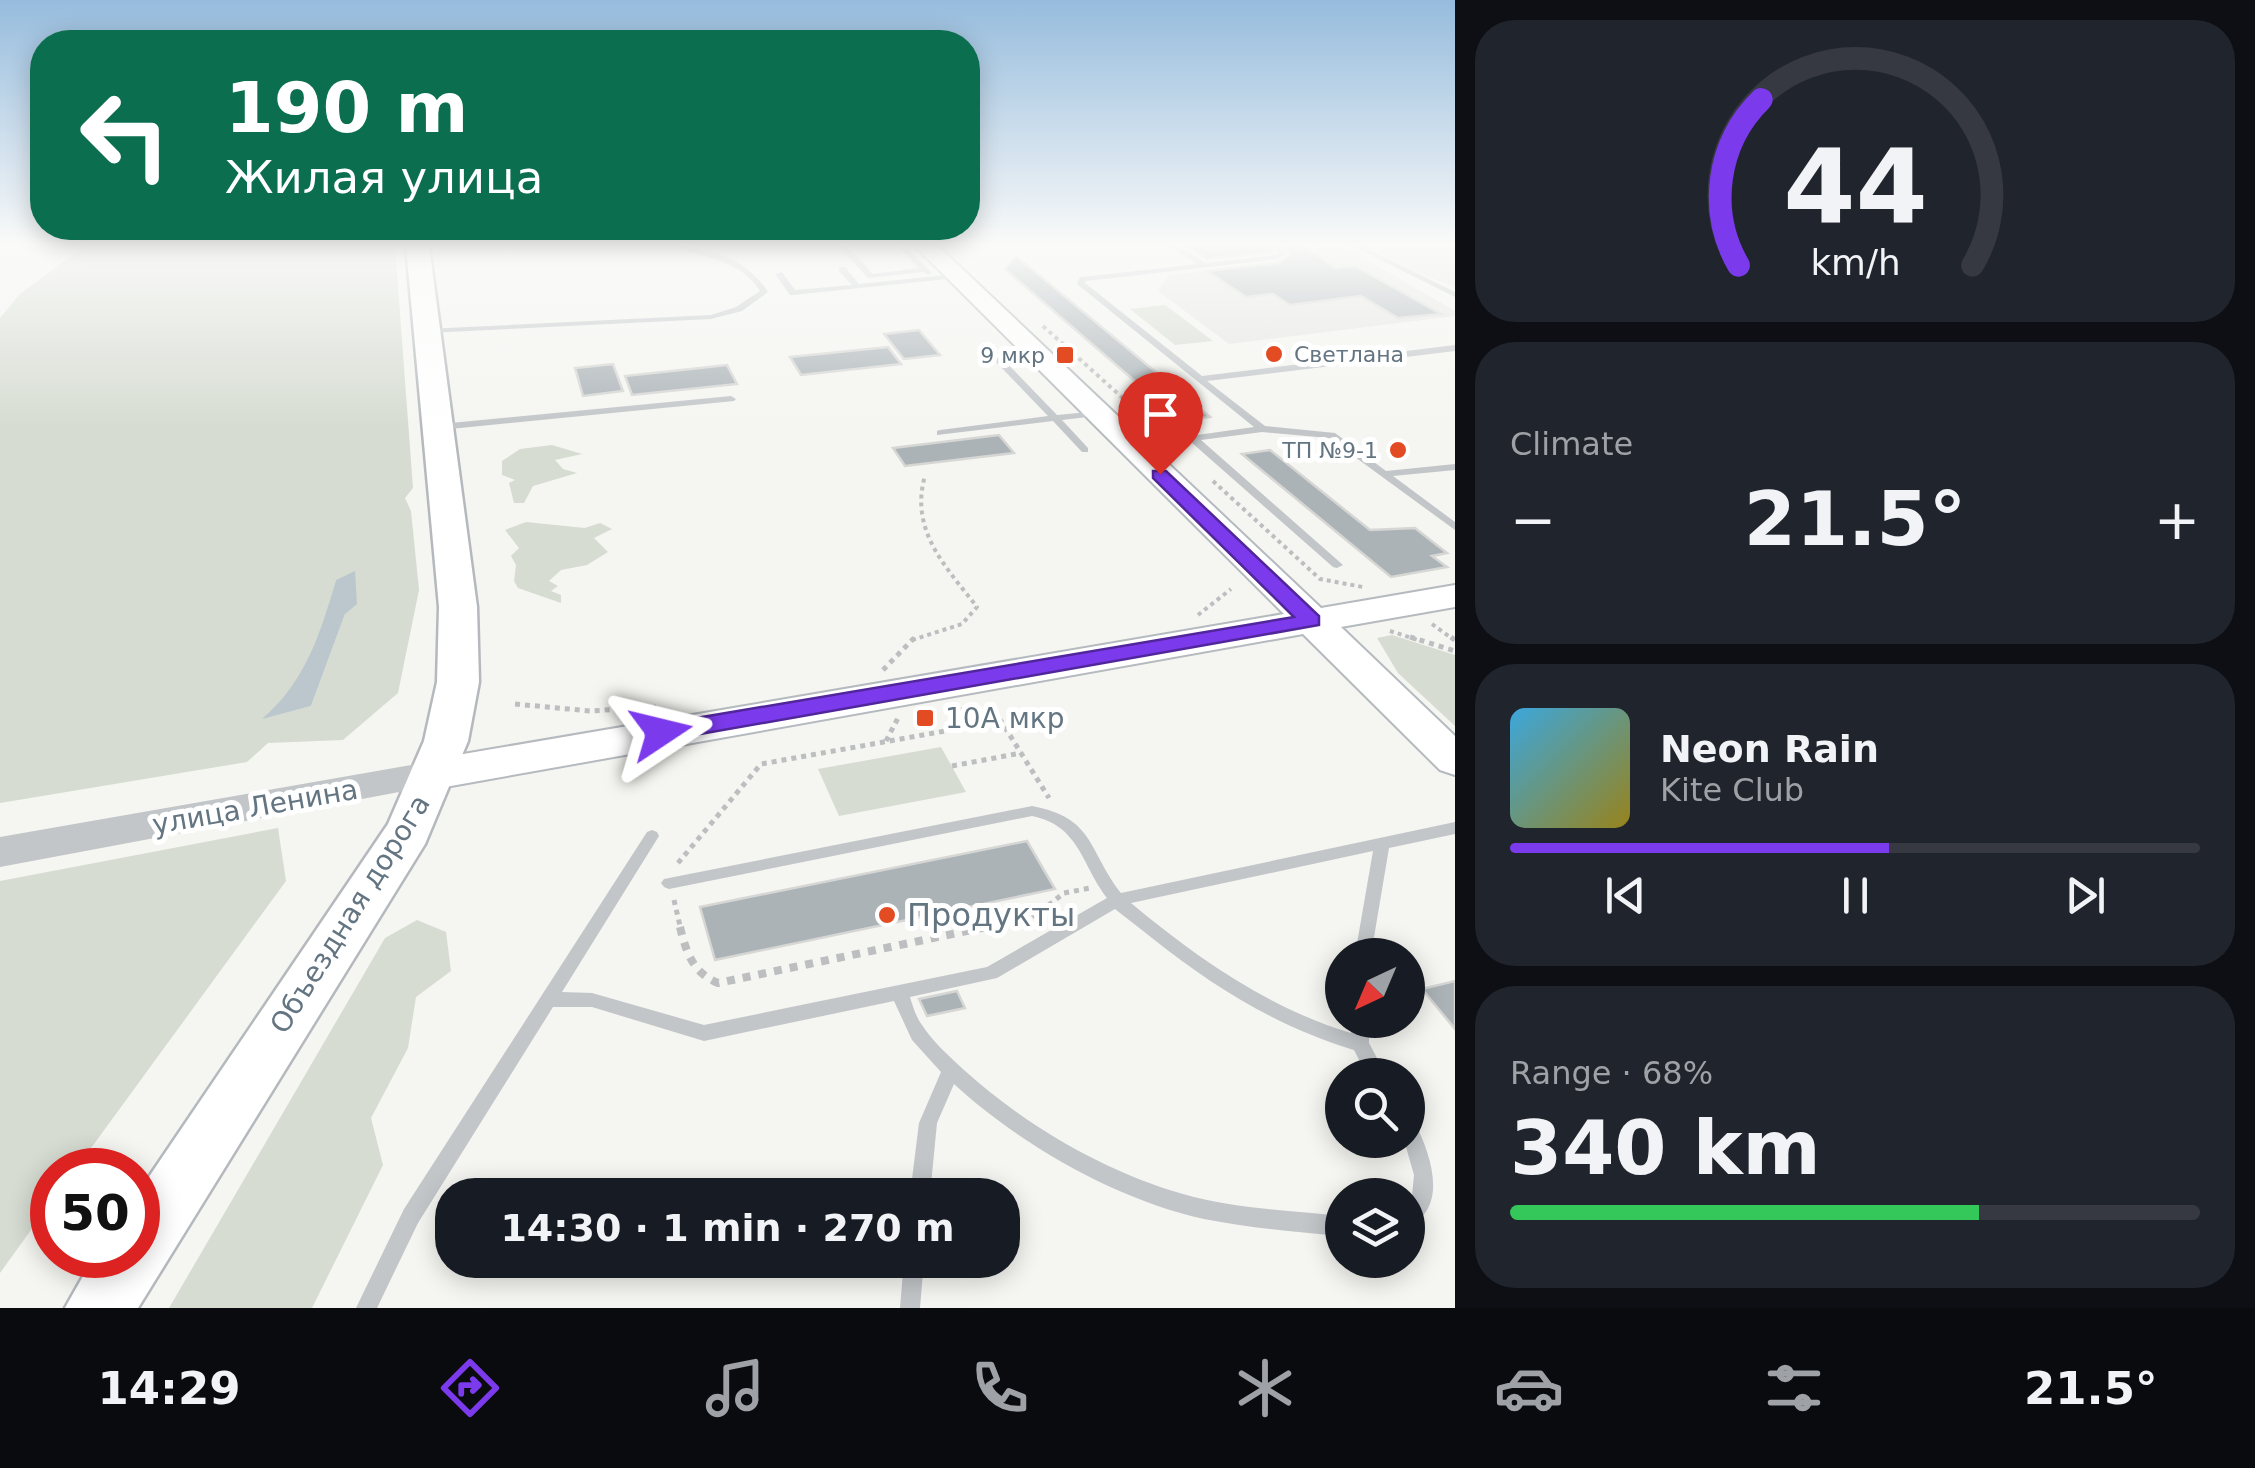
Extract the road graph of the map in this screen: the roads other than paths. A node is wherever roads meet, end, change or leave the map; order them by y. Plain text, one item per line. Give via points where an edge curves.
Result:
1 (423, 307) edge
2 (742, 307) edge
3 (978, 307) edge
4 (1110, 307) edge
5 (426, 331) junction
6 (1455, 348) edge
7 (999, 360) dead end
8 (1200, 379) junction
9 (731, 399) dead end
10 (1096, 413) junction
11 (1055, 418) junction
12 (437, 428) junction
13 (1262, 429) junction
14 (940, 433) dead end
15 (1193, 439) junction
16 (1132, 448) junction
17 (1085, 450) dead end
18 (1455, 467) edge
19 (1384, 474) junction
20 (1455, 527) edge
21 (1337, 565) dead end
22 (1455, 596) edge
23 (1311, 620) junction
24 (1455, 760) edge
25 (434, 774) junction
26 (1455, 828) edge
27 (652, 836) dead end
28 (1382, 843) junction
29 (0, 852) edge
30 (669, 883) road end
31 (1112, 892) junction
32 (1366, 938) edge
33 (900, 992) junction
34 (548, 999) junction
35 (1360, 1038) edge
36 (1360, 1044) junction
37 (1368, 1058) edge
38 (951, 1070) junction
39 (922, 1178) edge
40 (160, 1215) edge
41 (1325, 1224) edge
42 (119, 1278) edge
43 (912, 1278) edge
44 (99, 1308) edge
45 (366, 1308) edge
46 (910, 1308) edge

1 - 5 main road, Объездная дорога
2 - 5 lane via 711,317
3 - 10 main road
4 - 8 lane
5 - 12 main road, Объездная дорога
6 - 8 lane
7 - 11 lane
8 - 13 lane
9 - 12 lane
10 - 11 lane
10 - 16 main road
11 - 14 lane
11 - 17 lane
12 - 25 main road, Объездная дорога via 460,656 454,711
13 - 15 lane
13 - 19 lane via 1332,435
15 - 16 lane
15 - 21 lane
16 - 23 main road
18 - 19 lane
19 - 20 lane
22 - 23 main road, улица Ленина
23 - 24 main road
23 - 25 main road, улица Ленина
25 - 29 street, улица Ленина
25 - 40 main road, Объездная дорога via 408,830
26 - 28 lane
27 - 34 lane
28 - 31 lane
28 - 32 lane
30 - 31 lane via 1032,811 1070,822
31 - 33 lane via 991,973
31 - 36 lane via 1247,999 1310,1030
33 - 34 lane via 704,1032 592,1000
33 - 38 lane via 915,1031
34 - 45 lane via 410,1216
35 - 36 lane
36 - 37 lane
38 - 39 lane via 928,1123
38 - 41 lane via 1027,1127 1184,1204
42 - 44 main road, Объездная дорога
43 - 46 lane

